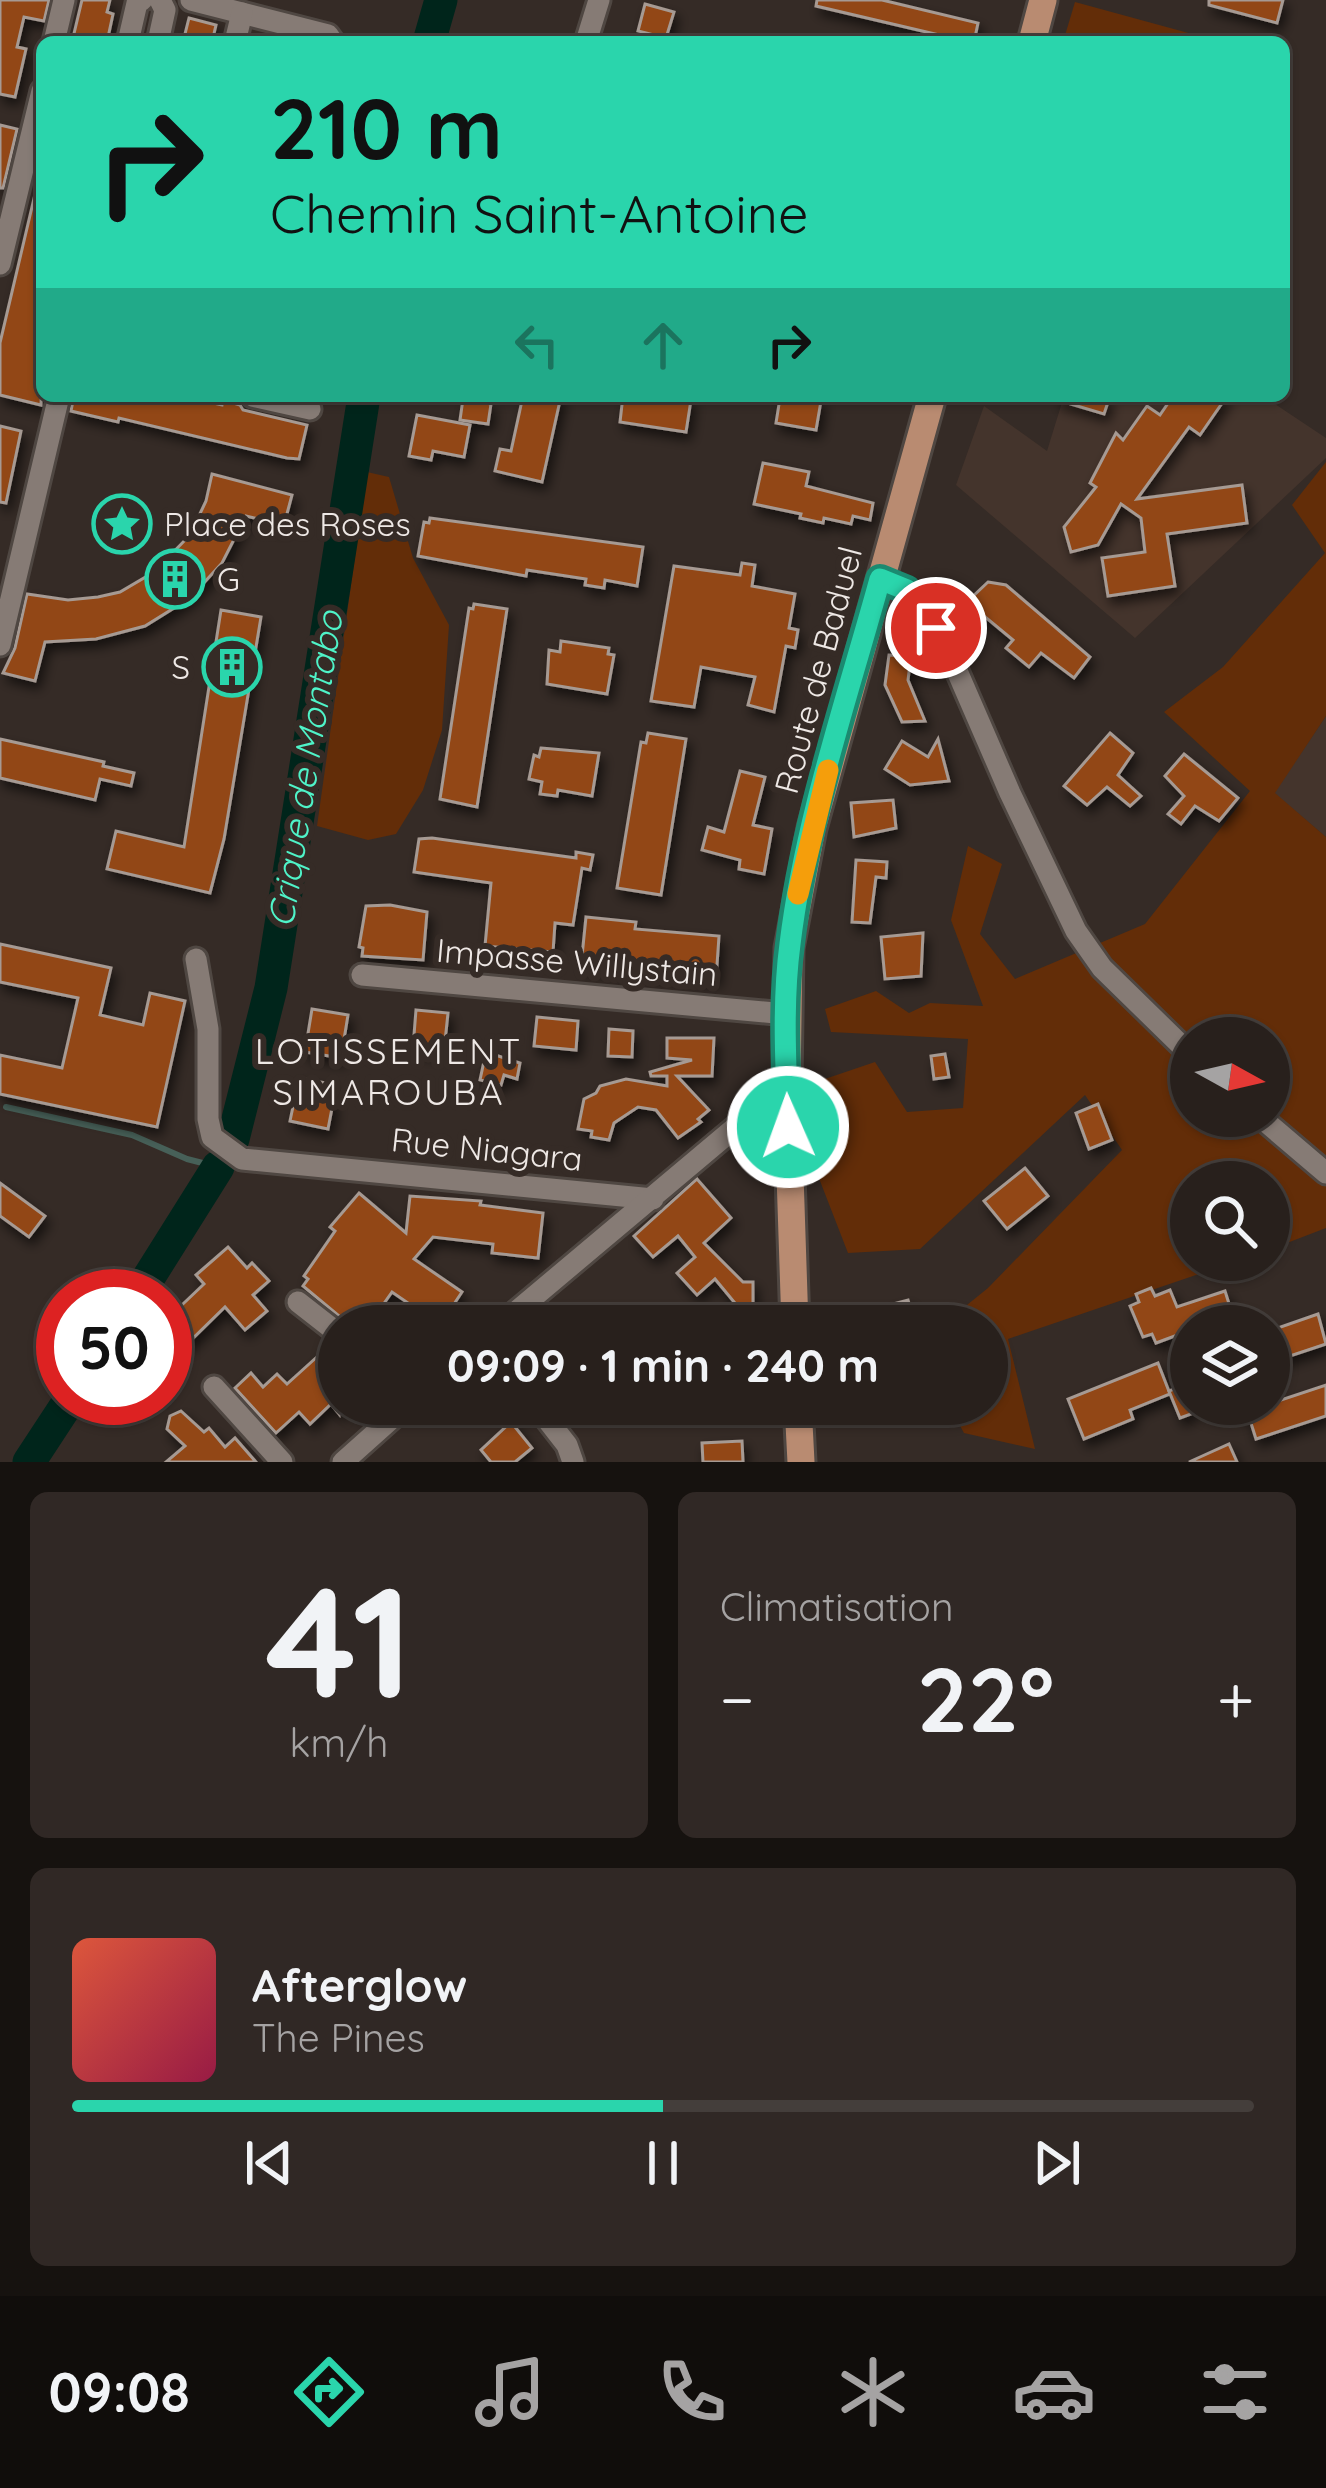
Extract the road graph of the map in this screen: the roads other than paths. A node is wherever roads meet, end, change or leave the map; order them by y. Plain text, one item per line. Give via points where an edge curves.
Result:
1 (64, 0) edge
2 (142, 0) edge
3 (160, 0) edge
4 (191, 0) edge
5 (599, 0) edge
6 (1043, 0) edge
7 (242, 13) junction
8 (55, 36) edge
9 (129, 36) edge
10 (159, 36) edge
11 (236, 36) edge
12 (329, 36) edge
13 (588, 36) edge
14 (1034, 36) edge
15 (36, 116) edge
16 (0, 264) edge
17 (58, 402) edge
18 (277, 402) edge
19 (930, 402) edge
20 (310, 410) dead end
21 (880, 579) junction
22 (0, 645) edge
23 (196, 959) dead end
24 (362, 975) dead end
25 (786, 1014) junction
26 (1170, 1034) edge
27 (787, 1084) junction
28 (1283, 1137) edge
29 (1326, 1174) edge
30 (653, 1199) junction
31 (298, 1302) dead end
32 (524, 1305) edge
33 (794, 1305) edge
34 (318, 1318) edge
35 (214, 1387) dead end
36 (384, 1425) edge
37 (552, 1425) edge
38 (799, 1425) edge
39 (283, 1462) edge
40 (343, 1462) edge
41 (573, 1462) edge
42 (801, 1462) edge

1 - 8 street
2 - 9 street
3 - 10 street
4 - 7 street
5 - 13 street
6 - 14 main road
7 - 11 street
7 - 12 street
15 - 16 street
17 - 22 street
18 - 20 street
19 - 21 main road, Route de Baduel
21 - 25 main road, Route de Baduel via 802,868
21 - 26 street via 907,590 944,641 1076,932
23 - 30 street, Rue Niagara via 212,1137 242,1159
24 - 25 street, Impasse Willystain
25 - 27 main road, Route de Baduel
27 - 30 street
27 - 33 main road, Route de Baduel
28 - 29 street
30 - 32 street
31 - 34 street
35 - 39 street
36 - 40 street
37 - 41 street
38 - 42 main road

